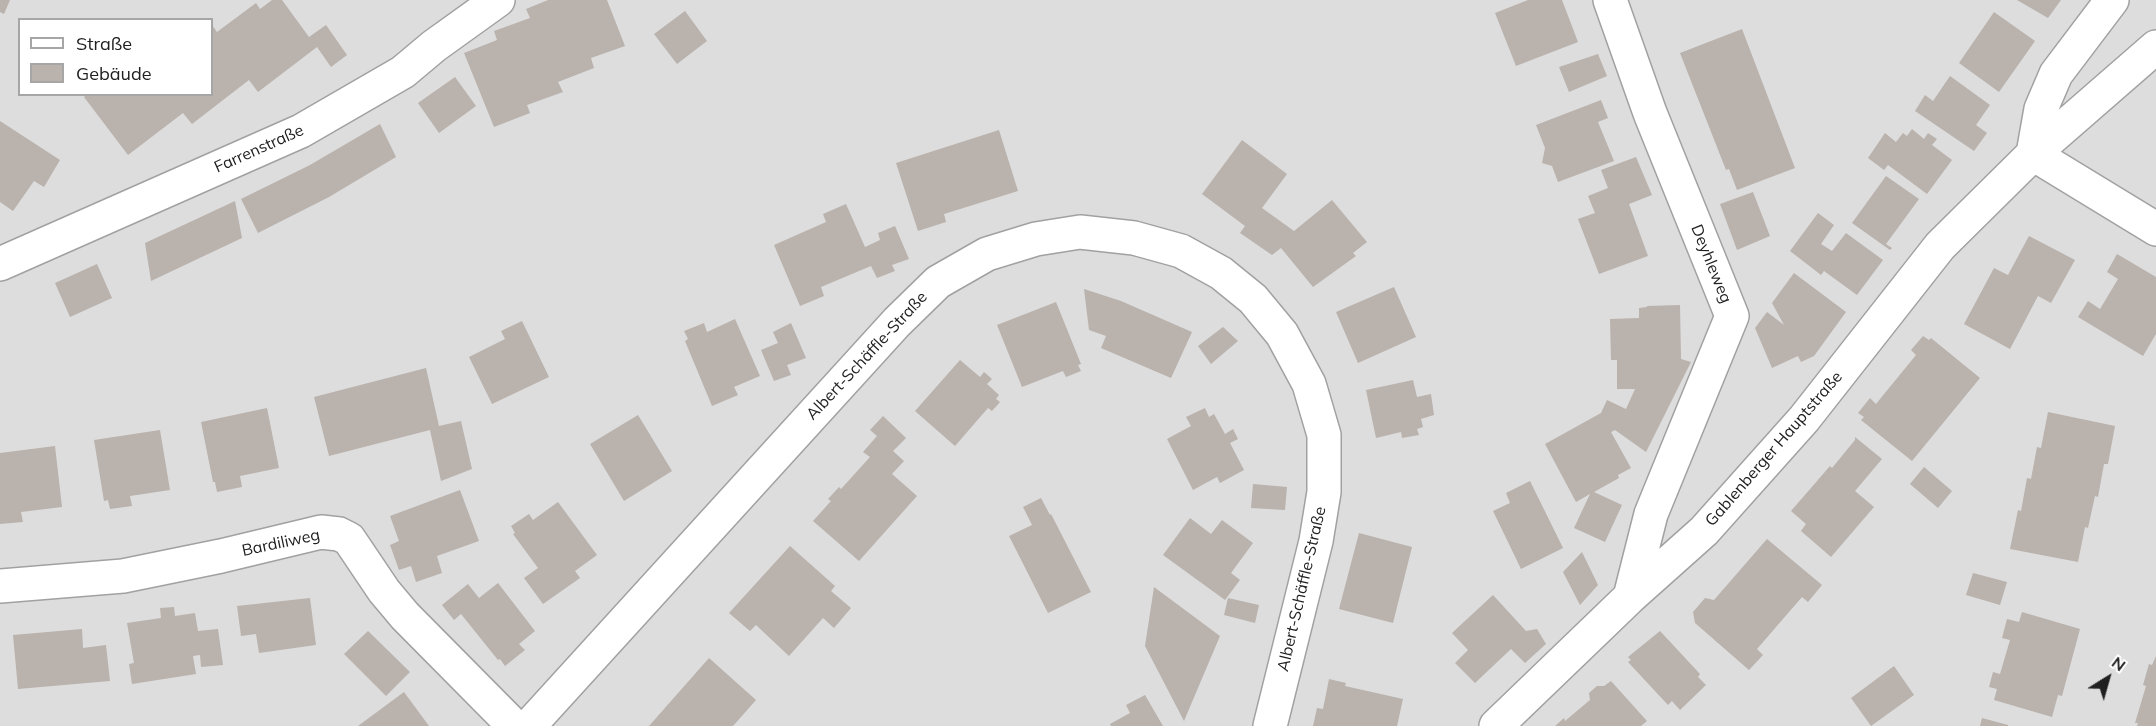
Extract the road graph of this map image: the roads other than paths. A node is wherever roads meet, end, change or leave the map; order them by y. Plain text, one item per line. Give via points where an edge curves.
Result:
1 (498, 0) edge
2 (1610, 0) edge
3 (2112, 0) edge
4 (2156, 47) edge
5 (2033, 154) junction
6 (2156, 229) edge
7 (0, 264) edge
8 (0, 586) edge
9 (1630, 597) junction
10 (514, 726) edge
11 (529, 726) edge
12 (1270, 726) edge
13 (1496, 726) edge

1 - 7 street, Farrenstraße via 403,72 301,131
2 - 9 street, Deyhleweg via 1650,113 1732,316 1651,514
3 - 5 street via 2056,74 2041,109
4 - 5 street, Gablenberger Hauptstraße
5 - 6 street
5 - 9 street, Gablenberger Hauptstraße via 1940,246 1804,419 1704,531
8 - 10 street, Bardiliweg via 123,576 321,532 339,534 349,539 405,616
9 - 13 street, Gablenberger Hauptstraße
11 - 12 street, Albert-Schäffle-Straße via 897,322 938,282 987,254 1036,239 1080,232 1134,238 1181,251 1221,273 1253,299 1282,334 1309,384 1324,435 1324,492

